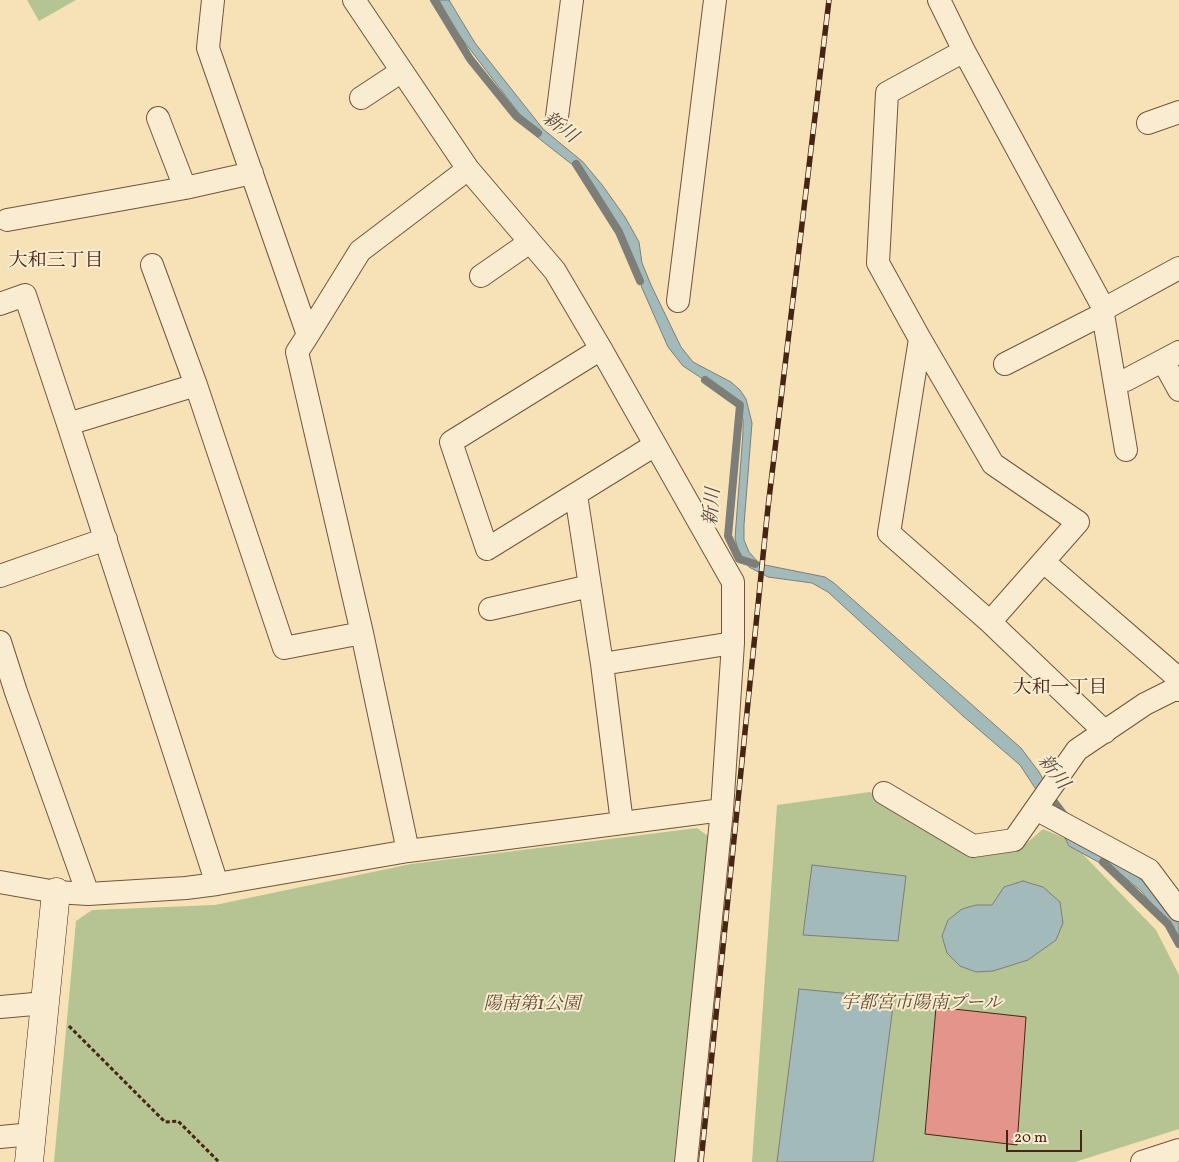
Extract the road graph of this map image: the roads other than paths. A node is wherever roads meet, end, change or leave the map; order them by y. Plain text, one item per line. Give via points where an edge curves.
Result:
1 (213, 0) edge
2 (354, 0) edge
3 (572, 0) edge
4 (715, 0) edge
5 (939, 0) edge
6 (964, 51) junction
7 (402, 70) junction
8 (361, 98) dead end
9 (1179, 112) edge
10 (557, 117) dead end
11 (158, 118) dead end
12 (1148, 123) dead end
13 (468, 169) junction
14 (252, 173) junction
15 (185, 188) junction
16 (7, 220) dead end
17 (530, 242) junction
18 (152, 266) dead end
19 (1179, 268) edge
20 (481, 276) dead end
21 (678, 301) dead end
22 (0, 304) edge
23 (1104, 312) junction
24 (308, 335) junction
25 (920, 339) junction
26 (601, 349) junction
27 (1171, 356) edge
28 (1005, 364) dead end
29 (1126, 380) dead end
30 (196, 385) junction
31 (1179, 390) edge
32 (68, 424) junction
33 (655, 446) junction
34 (1126, 450) dead end
35 (576, 495) junction
36 (106, 539) junction
37 (1044, 562) junction
38 (0, 576) edge
39 (590, 586) junction
40 (490, 609) dead end
41 (990, 622) junction
42 (362, 633) junction
43 (0, 642) edge
44 (733, 643) junction
45 (602, 664) junction
46 (1179, 679) edge
47 (1179, 690) edge
48 (8, 693) edge
49 (1105, 732) junction
50 (884, 793) dead end
51 (1036, 809) junction
52 (722, 810) junction
53 (622, 823) junction
54 (408, 851) junction
55 (0, 882) edge
56 (217, 884) junction
57 (56, 892) junction
58 (88, 894) junction
59 (1179, 910) edge
60 (45, 1003) junction
61 (0, 1007) edge
62 (32, 1134) junction
63 (0, 1137) edge
64 (1179, 1150) edge
65 (29, 1162) edge
66 (686, 1162) edge
67 (1142, 1162) edge

1 - 14 street via 208,48
2 - 7 street
3 - 10 street
4 - 21 street
5 - 6 street
6 - 23 street
6 - 25 street via 887,93 878,263
7 - 8 street
7 - 13 street
9 - 12 street
11 - 15 street
13 - 17 street
13 - 24 street via 360,251
14 - 15 street
14 - 24 street
15 - 16 street
17 - 20 street
17 - 26 street via 555,271
18 - 30 street
19 - 23 street
22 - 32 street via 24,295
23 - 28 street
23 - 34 street
24 - 42 street via 297,352
25 - 37 street via 993,464 1078,522
25 - 41 street via 889,533
26 - 33 street
26 - 35 street via 451,442 487,549
27 - 29 street
27 - 31 street
30 - 32 street
30 - 42 street via 284,648
32 - 36 street
33 - 35 street
33 - 44 street via 733,582
35 - 39 street
36 - 38 street
36 - 56 street
37 - 41 street
37 - 46 street
39 - 40 street
39 - 45 street
41 - 49 street
42 - 54 street
43 - 48 street
44 - 45 street
44 - 52 street
45 - 53 street
47 - 49 street via 1145,704
48 - 58 street
49 - 51 street via 1077,750
50 - 51 street via 973,846 1014,840
51 - 59 street via 1149,870
52 - 53 street
52 - 66 street
53 - 54 street
54 - 56 street
55 - 57 street
56 - 58 street
57 - 58 street
57 - 60 street
60 - 61 street
60 - 62 street
62 - 63 street
62 - 65 street
64 - 67 street

